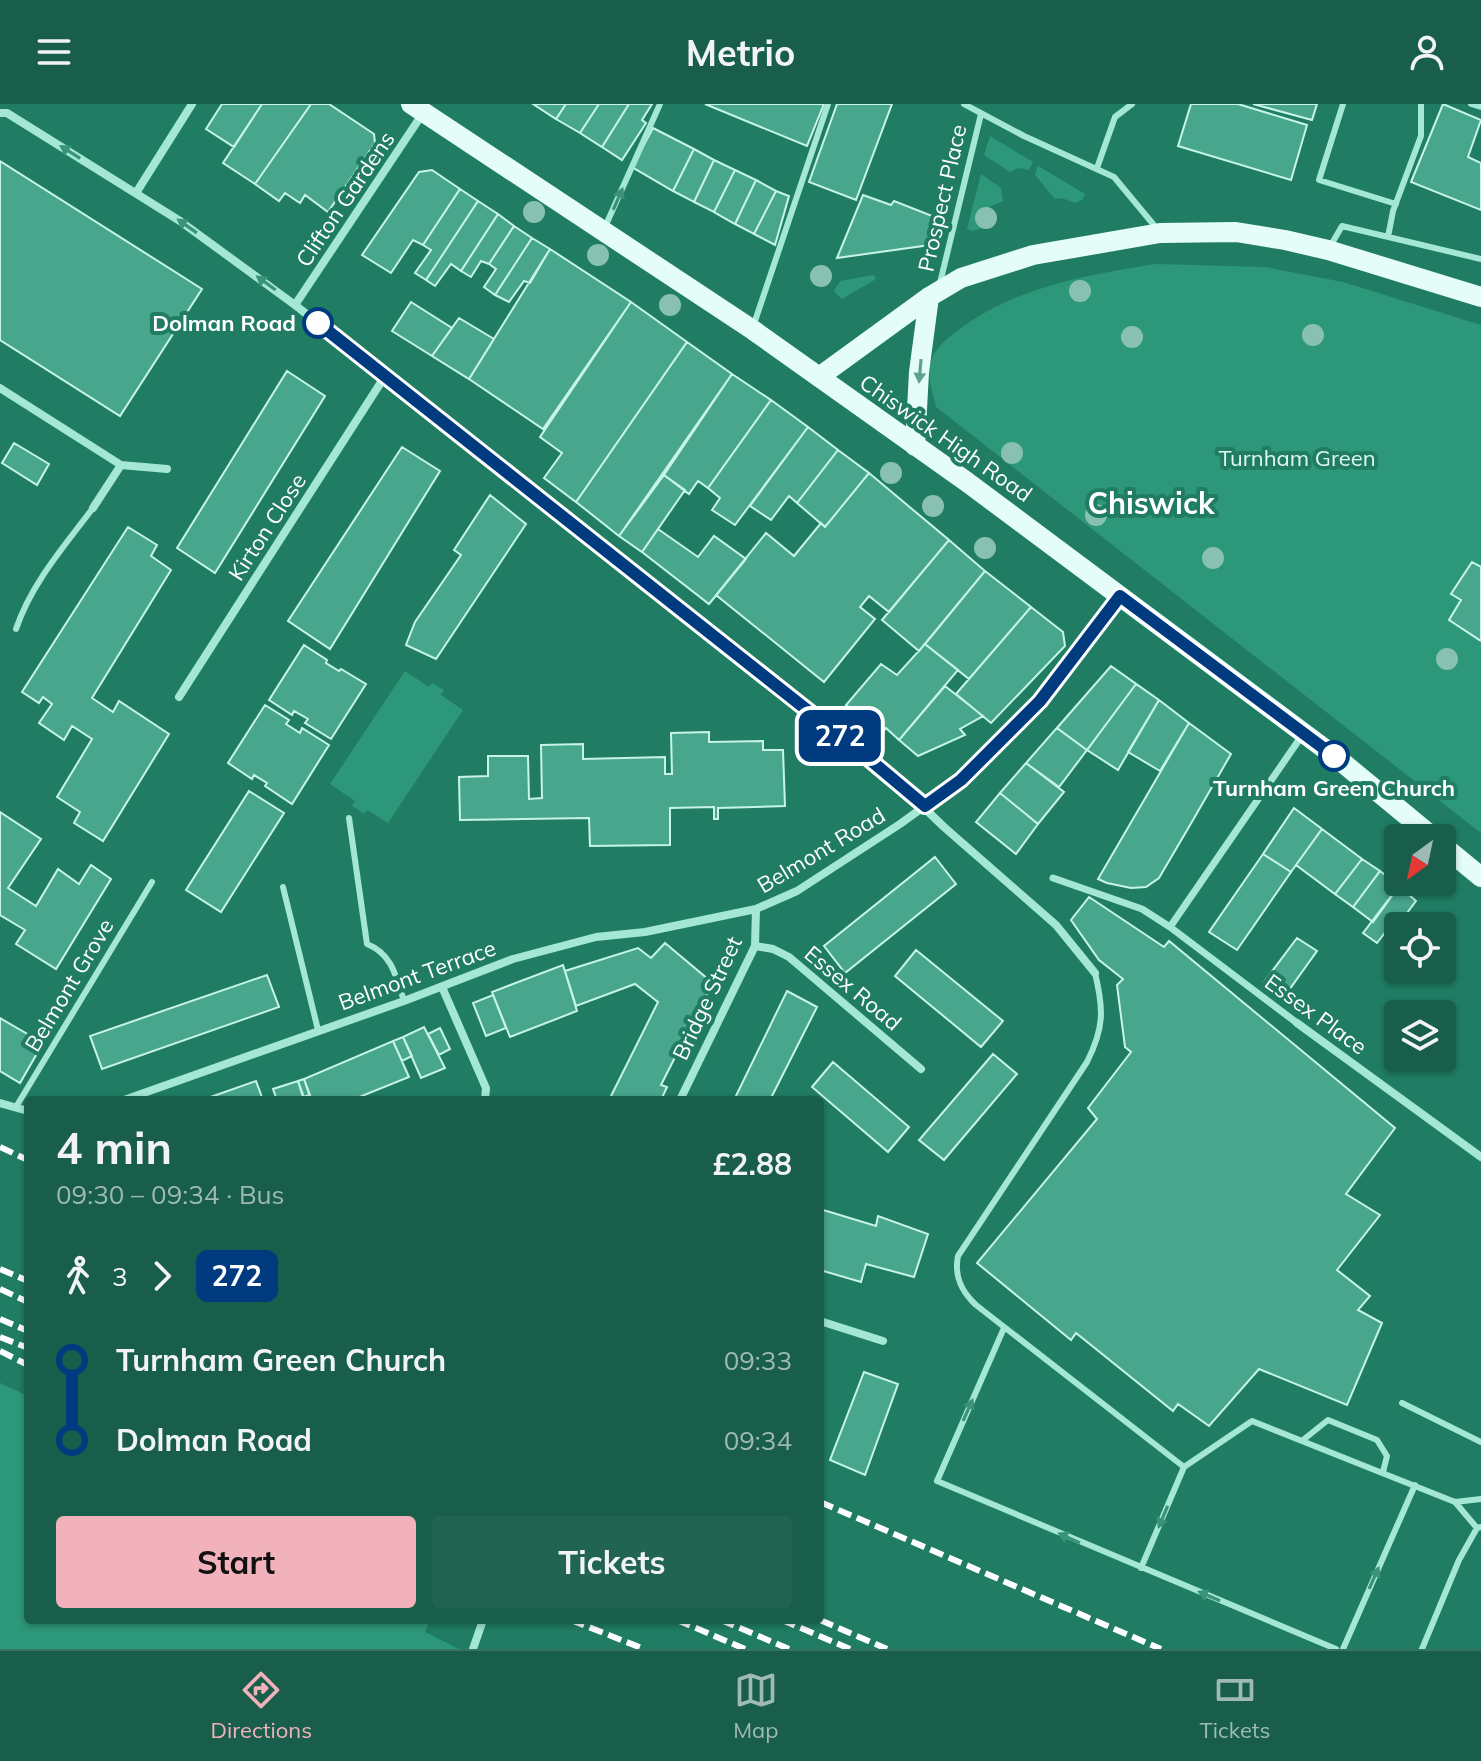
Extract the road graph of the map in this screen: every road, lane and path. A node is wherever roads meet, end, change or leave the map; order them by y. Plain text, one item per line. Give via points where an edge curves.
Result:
1 (192, 104) edge
2 (660, 104) edge
3 (828, 104) edge
4 (964, 104) edge
5 (1132, 104) edge
6 (1343, 104) edge
7 (1411, 104) edge
8 (1421, 104) edge
9 (1471, 104) edge
10 (1481, 107) edge
11 (417, 108) edge
12 (2, 111) edge
13 (981, 114) junction
14 (1097, 168) junction
15 (136, 193) junction
16 (1396, 204) junction
17 (603, 230) junction
18 (1160, 233) junction
19 (1388, 237) junction
20 (1328, 250) junction
21 (1481, 259) edge
22 (934, 294) junction
23 (1481, 297) edge
24 (295, 305) junction
25 (753, 330) junction
26 (385, 376) junction
27 (819, 377) junction
28 (0, 388) edge
29 (915, 446) junction
30 (121, 465) junction
31 (167, 469) dead end
32 (93, 508) joint
33 (1120, 596) junction
34 (16, 629) dead end
35 (179, 697) dead end
36 (1304, 733) junction
37 (925, 806) junction
38 (349, 818) dead end
39 (1417, 824) edge
40 (1456, 856) edge
41 (1481, 877) edge
42 (1053, 878) dead end
43 (152, 882) dead end
44 (283, 887) dead end
45 (756, 909) junction
46 (732, 914) joint
47 (1170, 927) junction
48 (755, 946) junction
49 (1095, 973) joint
50 (442, 987) junction
51 (404, 1001) junction
52 (1297, 1023) joint
53 (318, 1030) junction
54 (921, 1069) dead end
55 (135, 1096) edge
56 (485, 1096) edge
57 (682, 1096) edge
58 (0, 1103) edge
59 (16, 1107) junction
60 (24, 1110) edge
61 (1481, 1157) edge
62 (824, 1322) edge
63 (1004, 1328) junction
64 (883, 1341) dead end
65 (1402, 1403) dead end
66 (1303, 1440) junction
67 (1481, 1442) edge
68 (1184, 1467) junction
69 (1383, 1472) junction
70 (1415, 1485) junction
71 (1481, 1499) edge
72 (1455, 1502) junction
73 (1479, 1527) edge
74 (1141, 1568) junction
75 (482, 1624) edge
76 (473, 1649) edge
77 (1336, 1649) edge
78 (1343, 1649) edge
79 (1422, 1649) edge

1 - 15 street
17 -> 2 lane
3 - 25 lane
4 - 13 lane
5 - 14 lane via 1115,117
6 - 16 lane via 1319,180
7 - 8 lane
8 - 16 lane via 1421,136
9 - 10 lane
11 - 17 main road, Chiswick High Road
11 - 24 street, Clifton Gardens
15 -> 12 street
13 - 14 lane
13 - 22 lane, Prospect Place
14 - 18 lane via 1114,177
24 -> 15 street
16 - 19 lane
17 - 25 main road, Chiswick High Road
18 - 20 main road via 1236,232
18 - 22 main road via 1033,255 961,278
19 - 20 lane via 1342,226
19 - 21 lane
20 - 23 main road
22 - 27 main road
22 -> 29 main road via 919,372
24 - 26 street
25 - 27 main road, Chiswick High Road
26 - 35 street, Kirton Close
26 - 37 street
27 - 29 main road, Chiswick High Road
28 - 30 street
29 - 33 main road, Chiswick High Road
30 - 31 street
30 - 32 street
32 - 34 lane via 57,555
33 - 36 main road, Chiswick High Road
33 - 37 street, Belmont Road via 1040,701 961,780
36 - 39 main road, Chiswick High Road
36 - 47 street
37 - 45 street, Belmont Road via 797,891
37 - 49 street via 1056,925
38 - 51 lane via 367,944 381,949 392,964
40 - 41 main road
42 - 47 street, Essex Place via 1142,909
43 - 59 lane, Belmont Grove
44 - 53 lane
45 - 46 street, Belmont Road
45 - 48 street, Bridge Street
46 - 50 street, Belmont Terrace via 556,946
47 - 52 street, Essex Place
48 - 54 street, Essex Road via 789,957
48 - 57 street, Bridge Street
49 - 63 lane via 1102,1013 1099,1038 958,1256 958,1280 965,1295
50 - 51 street, Belmont Terrace
50 - 56 street
51 - 53 street, Belmont Terrace
52 - 61 street, Essex Place
53 - 55 street, Belmont Terrace
58 - 59 street
59 - 60 street
62 - 64 street
63 - 68 lane
74 -> 63 lane via 937,1481
65 - 67 lane
66 - 68 lane via 1252,1421
66 - 69 lane
66 - 69 lane via 1328,1420 1377,1440 1387,1456
68 -> 74 lane
69 - 70 lane
70 - 72 lane
78 -> 70 lane
71 - 72 lane
72 - 73 lane
73 - 79 lane via 1459,1560
77 -> 74 lane
75 - 76 street

